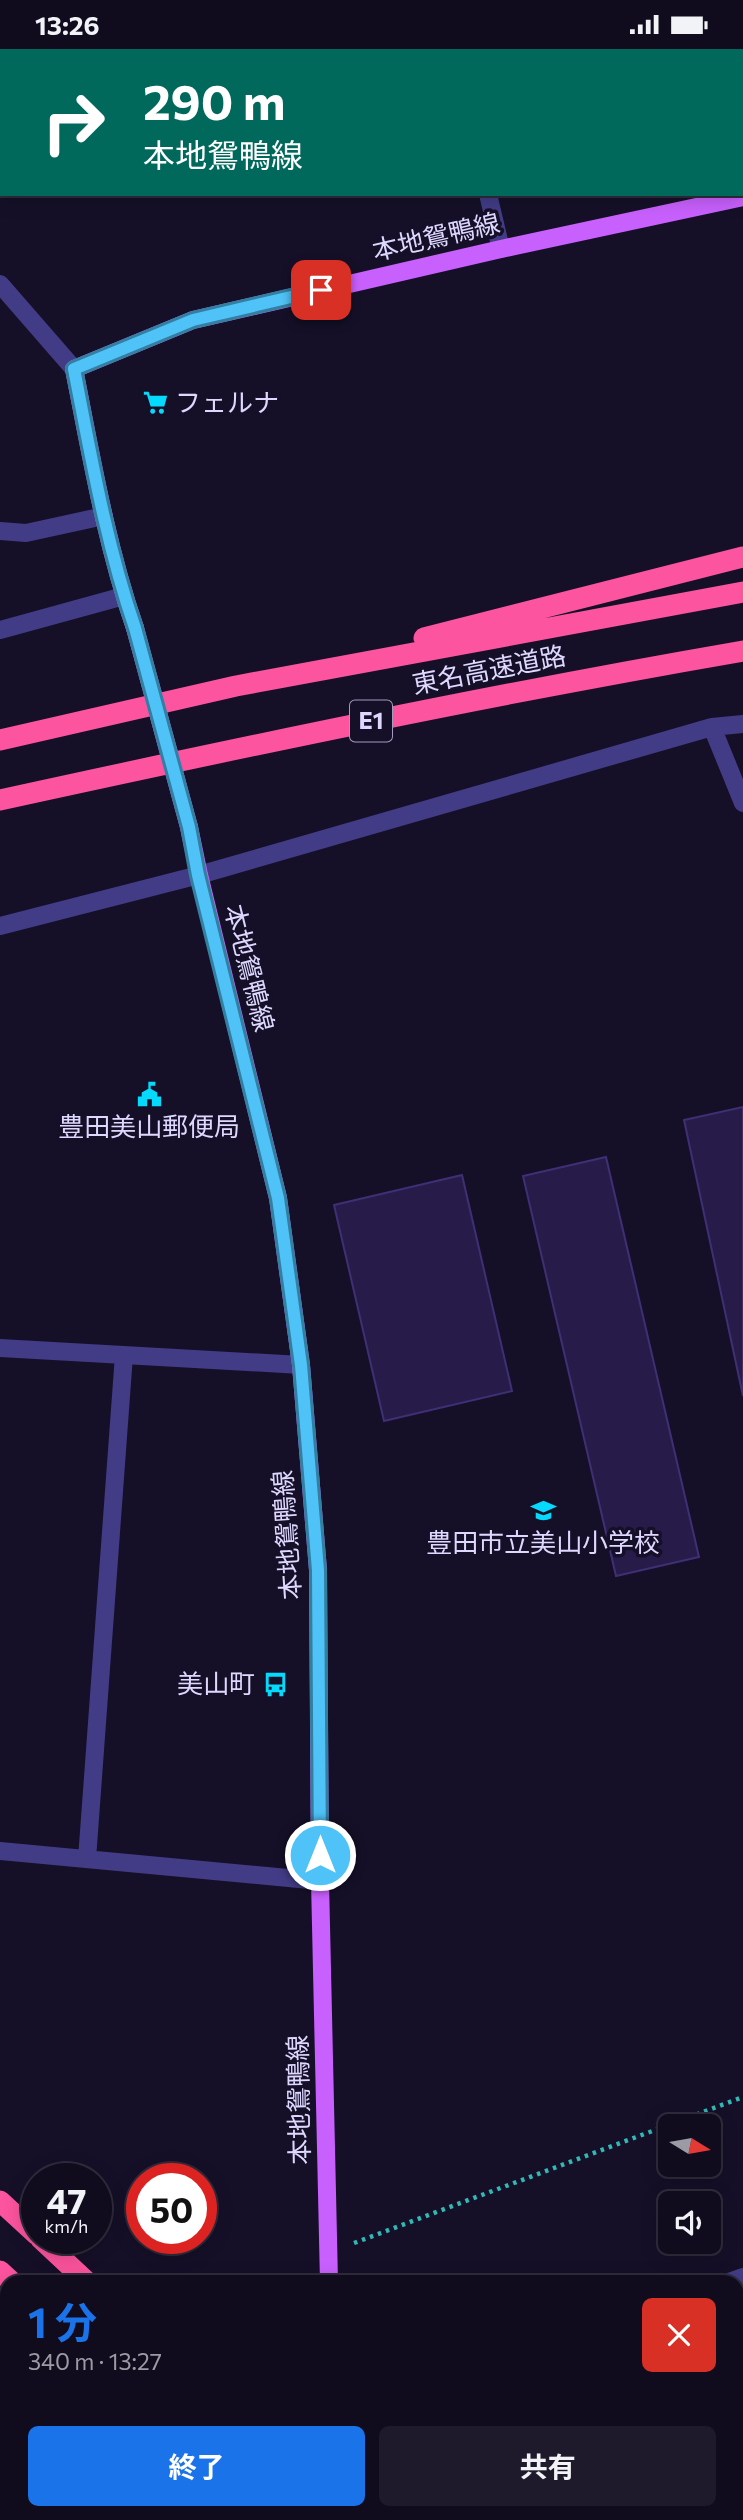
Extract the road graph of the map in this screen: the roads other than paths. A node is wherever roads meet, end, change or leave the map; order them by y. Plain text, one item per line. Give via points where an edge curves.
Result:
1 (488, 196) edge
2 (743, 197) edge
3 (501, 249) junction
4 (0, 284) edge
5 (74, 369) junction
6 (104, 516) junction
7 (0, 531) edge
8 (743, 557) edge
9 (743, 592) edge
10 (124, 596) junction
11 (0, 630) edge
12 (743, 652) edge
13 (236, 686) junction
14 (743, 724) edge
15 (712, 727) junction
16 (0, 740) edge
17 (0, 800) edge
18 (743, 803) edge
19 (198, 875) junction
20 (0, 926) edge
21 (0, 1348) edge
22 (124, 1355) junction
23 (301, 1365) junction
24 (0, 1851) edge
25 (87, 1859) junction
26 (320, 1881) junction
27 (0, 2201) edge
28 (21, 2221) edge
29 (57, 2254) edge
30 (79, 2275) edge
31 (329, 2275) edge

1 - 3 street
2 - 3 main road, 本地鴛鴨線
3 - 5 main road, 本地鴛鴨線 via 193,320
4 - 5 street
5 - 6 main road, 本地鴛鴨線
6 - 7 street via 26,533
6 - 10 main road, 本地鴛鴨線
8 - 13 highway
9 - 13 highway, 東名高速道路 / E1
10 - 11 street
10 - 19 main road, 本地鴛鴨線, bridge via 189,827
12 - 17 highway, 東名高速道路 / E1 via 245,746
13 - 16 highway, 東名高速道路 / E1
14 - 15 street
15 - 18 street
15 - 19 street
19 - 20 street
19 - 23 main road, 本地鴛鴨線 via 278,1198
21 - 22 street
22 - 23 street
22 - 25 street
23 - 26 main road, 本地鴛鴨線 via 318,1570
24 - 25 street
25 - 26 street
26 - 31 main road, 本地鴛鴨線
27 - 28 highway
29 - 30 highway

